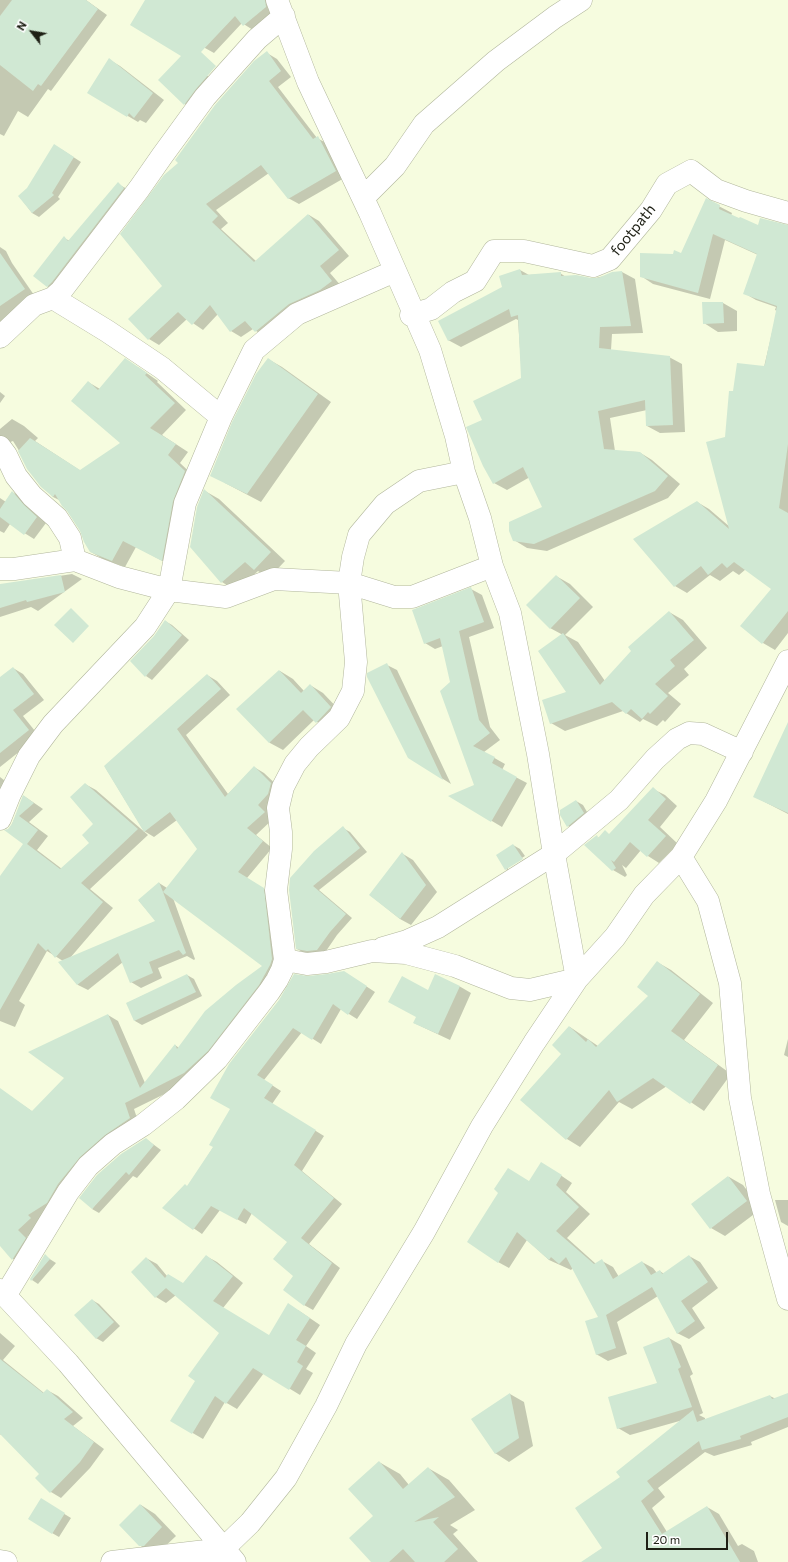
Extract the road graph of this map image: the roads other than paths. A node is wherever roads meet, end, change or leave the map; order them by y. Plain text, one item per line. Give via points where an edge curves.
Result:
1 (581, 0) edge
2 (280, 8) edge
3 (363, 198) junction
4 (788, 213) edge
5 (395, 271) junction
6 (53, 298) junction
7 (412, 315) junction
8 (0, 337) edge
9 (221, 417) junction
10 (0, 447) edge
11 (464, 472) junction
12 (74, 560) junction
13 (492, 566) junction
14 (0, 569) edge
15 (349, 583) junction
16 (169, 590) junction
17 (788, 661) edge
18 (742, 752) junction
19 (0, 819) edge
20 (554, 854) junction
21 (681, 857) junction
22 (372, 951) junction
23 (285, 960) junction
24 (577, 979) junction
25 (3, 1293) edge
26 (788, 1299) edge
27 (222, 1558) edge
28 (0, 1561) edge
29 (6, 1562) edge
30 (112, 1562) edge

1 - 3 street via 496,61 424,124 395,166
2 - 3 street via 308,82
2 - 6 street via 257,39 205,97 103,238
3 - 5 street
4 - 7 street, footpath via 746,202 716,190 691,171 667,184 651,210 610,259 593,266 524,251 494,251 475,281 453,292 431,309
5 - 7 street
5 - 9 street via 297,314 273,334 254,350
6 - 8 street via 34,305
6 - 9 street via 162,368
7 - 11 street via 430,350
9 - 16 street via 185,503
10 - 12 street via 16,476 32,496 57,518 70,538
11 - 13 street via 480,518
11 - 15 street via 419,481 385,504 359,535
12 - 14 street
12 - 16 street via 119,577
13 - 15 street via 412,597 394,597
13 - 20 street via 510,613 538,754
15 - 16 street via 274,579 226,597
15 - 23 street via 356,662 353,691 339,718 295,764 283,787 278,808 280,849 276,890
16 - 19 street via 145,627 53,724 29,756
17 - 18 street
18 - 20 street via 703,734 689,733 676,739 619,800
18 - 21 street via 716,801
20 - 22 street via 438,927 407,941
20 - 24 street
21 - 24 street via 644,895 615,937
21 - 26 street via 708,901 730,983 740,1098 759,1194
22 - 23 street via 306,964
22 - 24 street via 406,953 455,966 511,988 530,990
23 - 25 street via 269,992 217,1059 176,1099 113,1144 88,1166 68,1192
24 - 27 street via 482,1126 424,1232 356,1344 326,1406 286,1478
25 - 27 street via 68,1363
27 - 30 street
28 - 29 street

